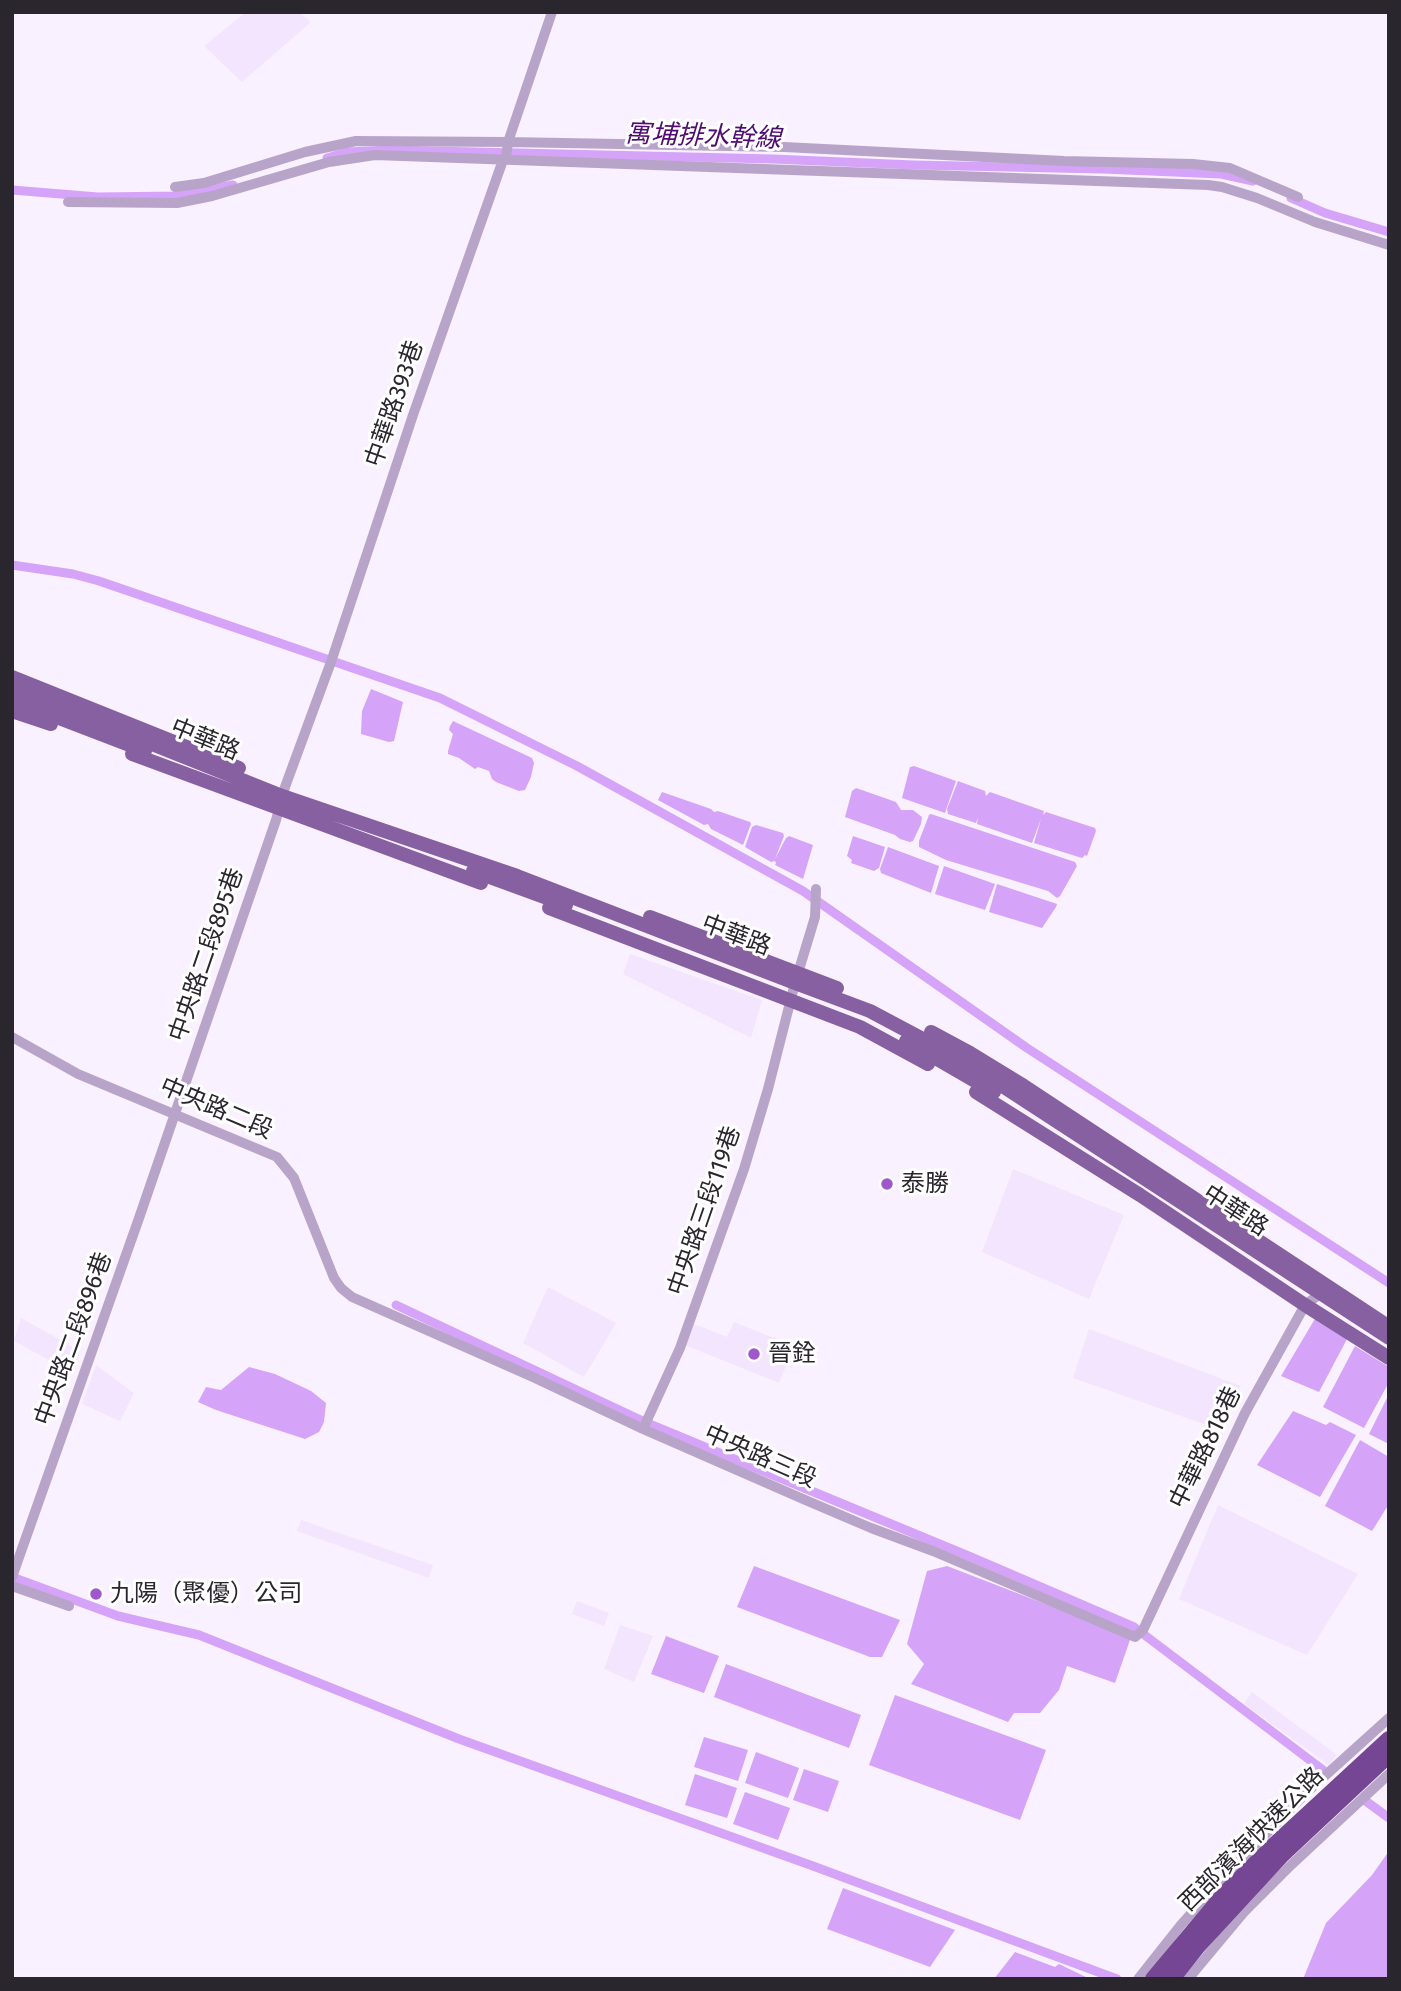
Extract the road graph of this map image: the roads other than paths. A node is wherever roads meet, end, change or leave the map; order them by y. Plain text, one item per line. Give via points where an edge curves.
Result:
1 (552, 12) edge
2 (508, 142) junction
3 (784, 147) junction
4 (504, 159) junction
5 (775, 169) junction
6 (175, 187) dead end
7 (1298, 197) dead end
8 (68, 202) dead end
9 (1389, 244) edge
10 (12, 677) edge
11 (12, 688) edge
12 (12, 700) edge
13 (12, 710) edge
14 (281, 799) junction
15 (816, 889) dead end
16 (794, 987) junction
17 (12, 1037) edge
18 (174, 1115) junction
19 (1317, 1296) junction
20 (372, 1306) joint
21 (1389, 1327) edge
22 (1389, 1338) edge
23 (1389, 1349) edge
24 (1389, 1358) edge
25 (643, 1429) junction
26 (12, 1577) edge
27 (12, 1586) edge
28 (69, 1606) dead end
29 (1135, 1637) joint
30 (1389, 1718) edge
31 (1389, 1739) edge
32 (1389, 1755) edge
33 (1389, 1774) edge
34 (1138, 1979) edge
35 (1153, 1979) edge
36 (1172, 1979) edge
37 (1188, 1979) edge

1 - 2 street, 中華路393巷
2 - 3 street
2 - 4 street, 中華路393巷
2 - 6 street via 356,141
3 - 5 street
3 - 7 street via 1193,164 1230,168
4 - 5 street
4 - 8 street via 375,155 329,162 177,203
4 - 14 street, 中華路393巷
5 - 9 street via 1222,187
10 - 14 main road, 中華路
11 - 14 main road, 中華路
12 - 14 main road, 中華路
13 - 14 main road, 中華路
14 - 16 main road, 中華路
14 - 16 main road, 中華路 via 520,867
14 - 18 street, 中央路二段895巷
15 - 16 street, 中央路三段119巷 via 815,918
16 - 19 main road, 中華路
16 - 19 main road, 中華路 via 874,1002 970,1053 1024,1086
16 - 25 street, 中央路三段119巷 via 744,1169 680,1348
17 - 18 street, 中央路二段 via 78,1074
18 - 20 street, 中央路二段 via 282,1161 294,1178 334,1278 352,1297
18 - 26 street, 中央路二段896巷
19 - 21 main road, 中華路
19 - 22 main road, 中華路
19 - 23 main road, 中華路
19 - 24 main road, 中華路
19 - 29 street, 中華路818巷 via 1245,1413 1143,1630
20 - 25 street, 中央路三段
25 - 29 street, 中央路三段
27 - 28 street
30 - 34 street via 1227,1873
31 - 35 highway, 西部濱海快速公路 via 1226,1892
32 - 36 highway, 西部濱海快速公路 via 1282,1856
33 - 37 street via 1244,1912

